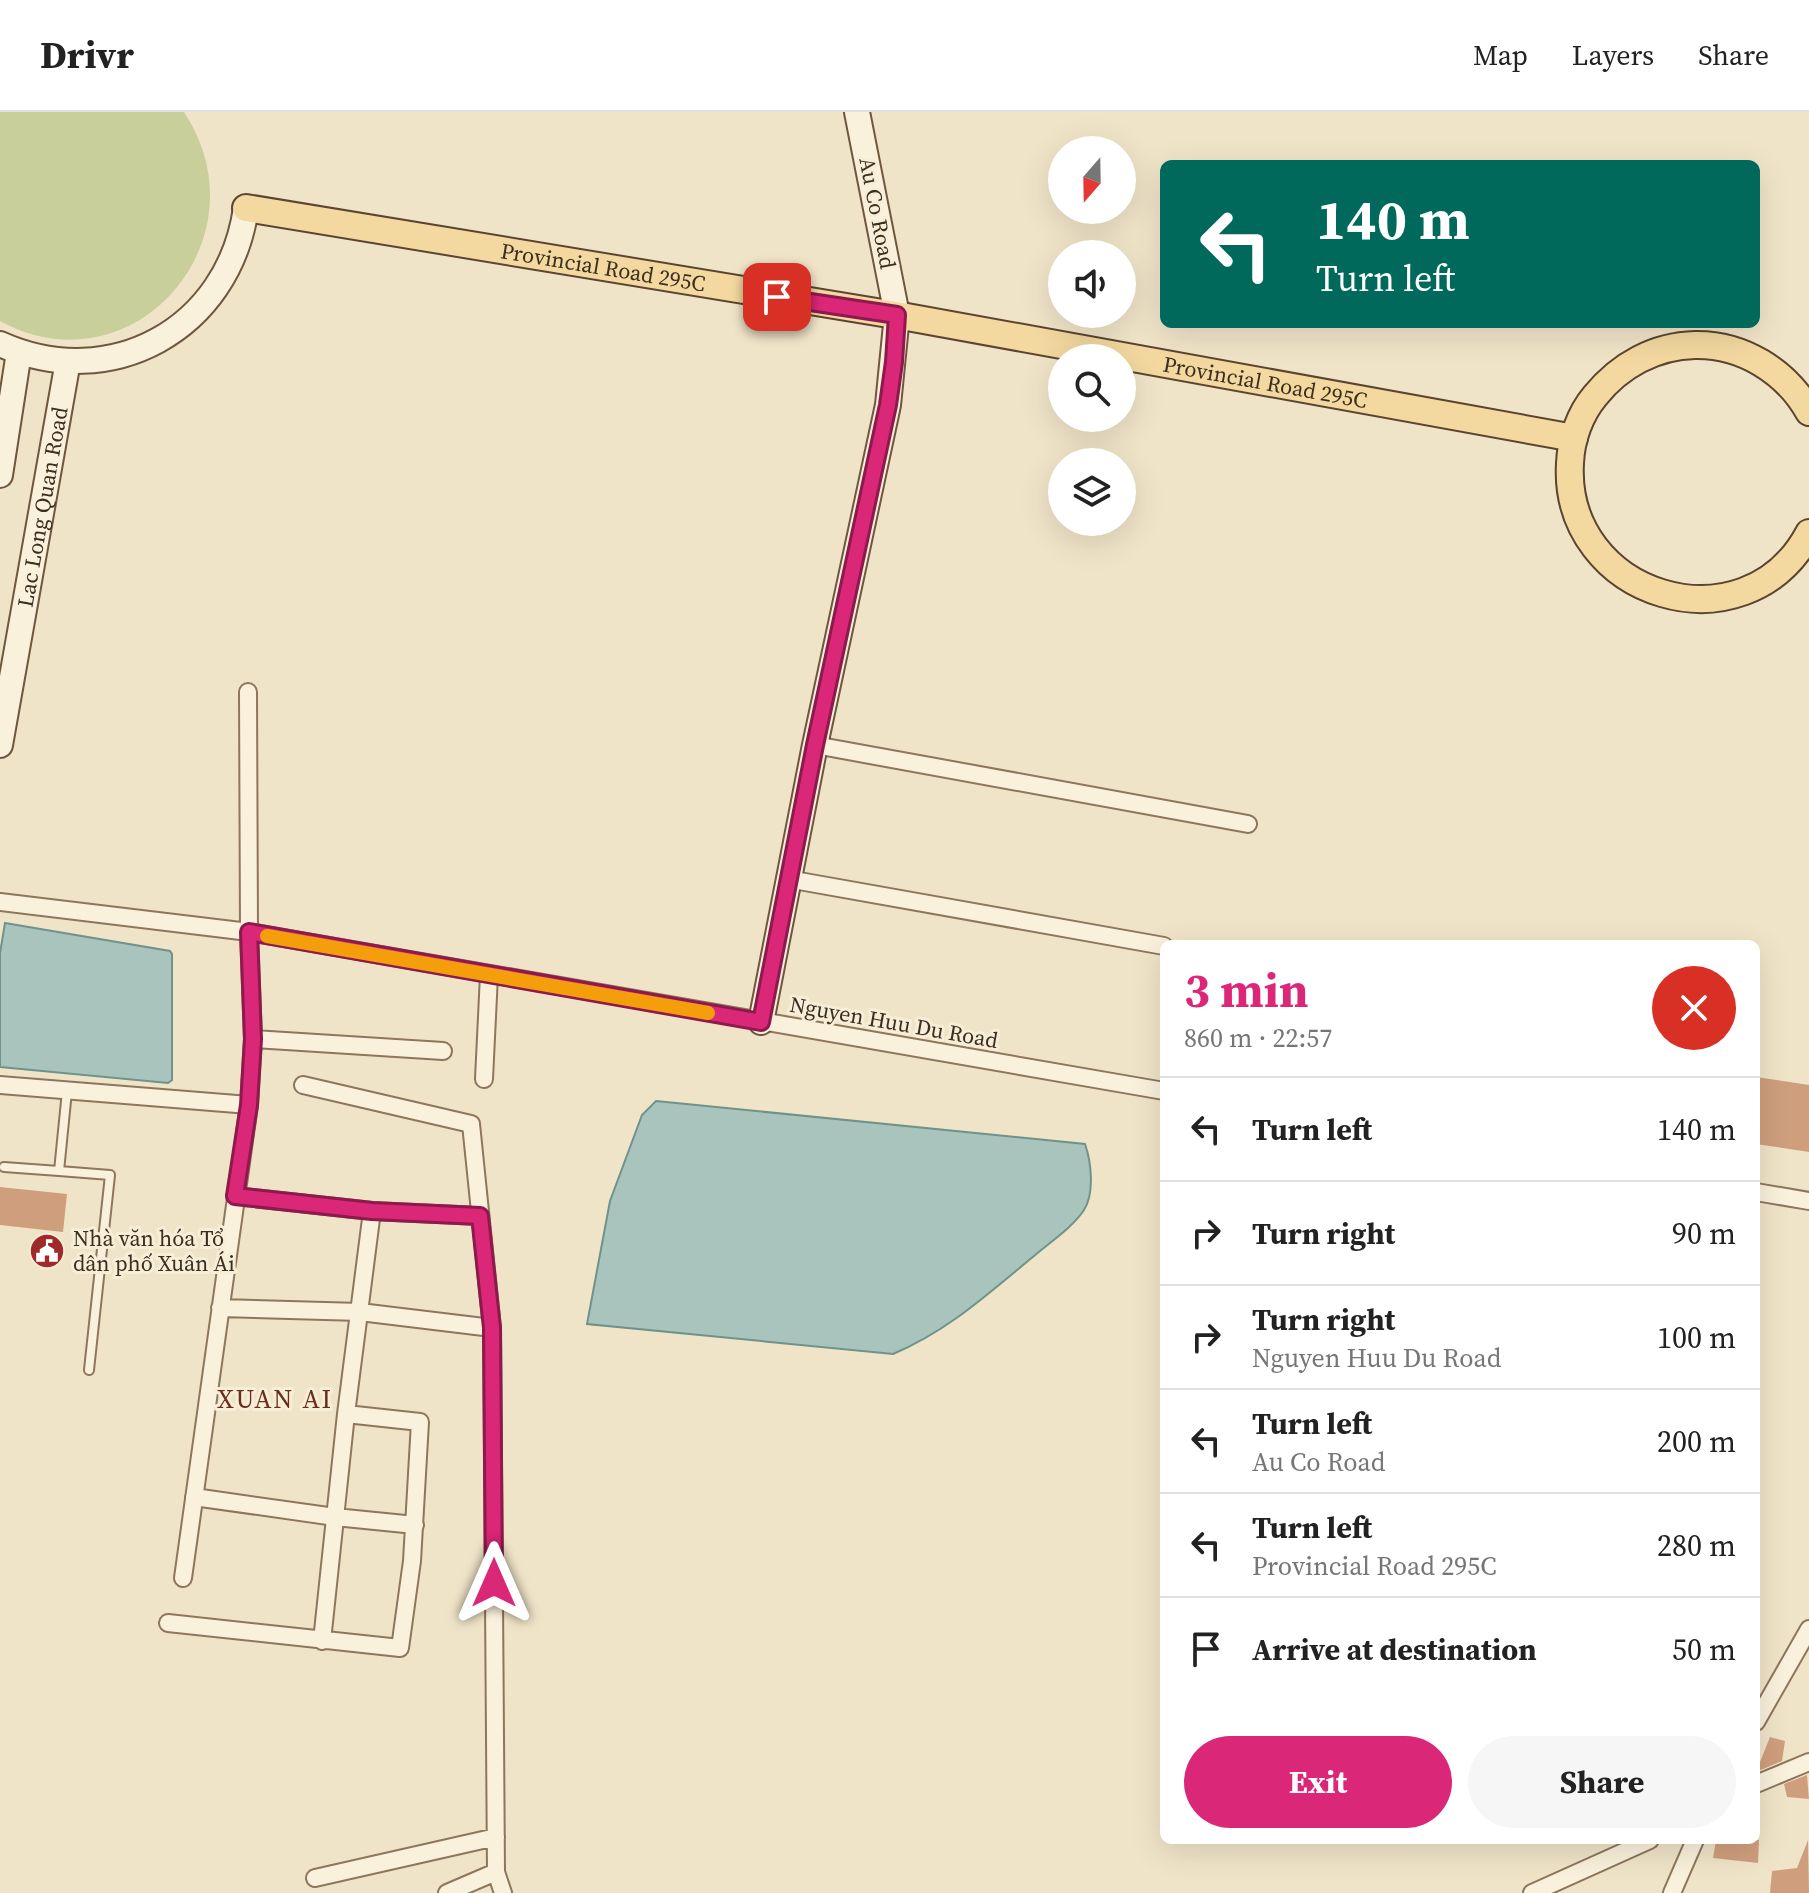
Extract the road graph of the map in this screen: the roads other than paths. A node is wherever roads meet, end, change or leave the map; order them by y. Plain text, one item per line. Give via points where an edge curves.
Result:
1 (857, 112) edge
2 (246, 208) joint
3 (897, 315) junction
4 (10, 348) edge
5 (68, 361) junction
6 (1809, 412) edge
7 (1574, 438) junction
8 (0, 475) edge
9 (1809, 533) edge
10 (248, 692) dead end
11 (0, 745) edge
12 (815, 745) junction
13 (1248, 824) dead end
14 (788, 879) junction
15 (0, 902) edge
16 (249, 932) junction
17 (1160, 945) edge
18 (489, 975) junction
19 (761, 1022) junction
20 (253, 1039) junction
21 (443, 1051) dead end
22 (484, 1079) dead end
23 (0, 1085) edge
24 (303, 1085) dead end
25 (1160, 1090) edge
26 (67, 1091) junction
27 (249, 1105) junction
28 (4, 1167) dead end
29 (59, 1171) junction
30 (1760, 1193) edge
31 (235, 1196) junction
32 (1809, 1201) edge
33 (372, 1211) junction
34 (480, 1216) junction
35 (220, 1308) junction
36 (360, 1312) junction
37 (492, 1328) junction
38 (89, 1370) dead end
39 (346, 1414) junction
40 (194, 1497) junction
41 (335, 1517) junction
42 (415, 1525) junction
43 (183, 1578) dead end
44 (168, 1623) dead end
45 (1809, 1629) edge
46 (322, 1641) junction
47 (1760, 1715) edge
48 (1809, 1762) edge
49 (1760, 1782) edge
50 (496, 1837) junction
51 (1641, 1844) edge
52 (1693, 1844) edge
53 (496, 1872) junction
54 (315, 1878) dead end
55 (447, 1893) edge
56 (503, 1893) edge
57 (1532, 1893) edge
58 (1672, 1893) edge

1 - 3 main road, Au Co Road
2 - 3 main road, Provincial Road 295C
2 - 5 main road via 230,265 191,317 136,351
3 - 7 main road, Provincial Road 295C
3 - 12 main road, Au Co Road via 888,405
4 - 5 main road
4 - 8 main road
5 - 11 main road, Lac Long Quan Road
6 - 7 main road via 1790,386 1757,360 1718,347 1676,347 1637,360 1612,378 1591,401
7 - 9 main road via 1570,482 1581,525 1613,567 1659,593 1694,599 1740,592 1777,572
10 - 16 street
12 - 13 street
12 - 14 main road, Au Co Road
14 - 17 street
14 - 19 main road, Au Co Road
15 - 16 street, Nguyen Huu Du Road
16 - 18 street, Nguyen Huu Du Road
16 - 20 street
18 - 19 street, Nguyen Huu Du Road
18 - 22 street
19 - 25 street, Nguyen Huu Du Road
20 - 21 street
20 - 27 street
23 - 26 street
24 - 34 street via 471,1124
26 - 27 street
26 - 29 lane
27 - 31 street
28 - 29 lane
29 - 38 lane via 110,1175
30 - 32 street
31 - 33 street
31 - 35 street
33 - 34 street
33 - 36 street
34 - 37 street
35 - 36 street
35 - 40 street
36 - 37 street
36 - 39 street
37 - 50 street
39 - 41 street
39 - 42 street via 420,1422
40 - 41 street
40 - 43 street
41 - 42 street
41 - 46 street
42 - 46 street via 400,1648
44 - 46 street
45 - 47 street
48 - 49 street
50 - 53 street
50 - 54 street
51 - 57 street
52 - 58 street
53 - 55 street
53 - 56 street

